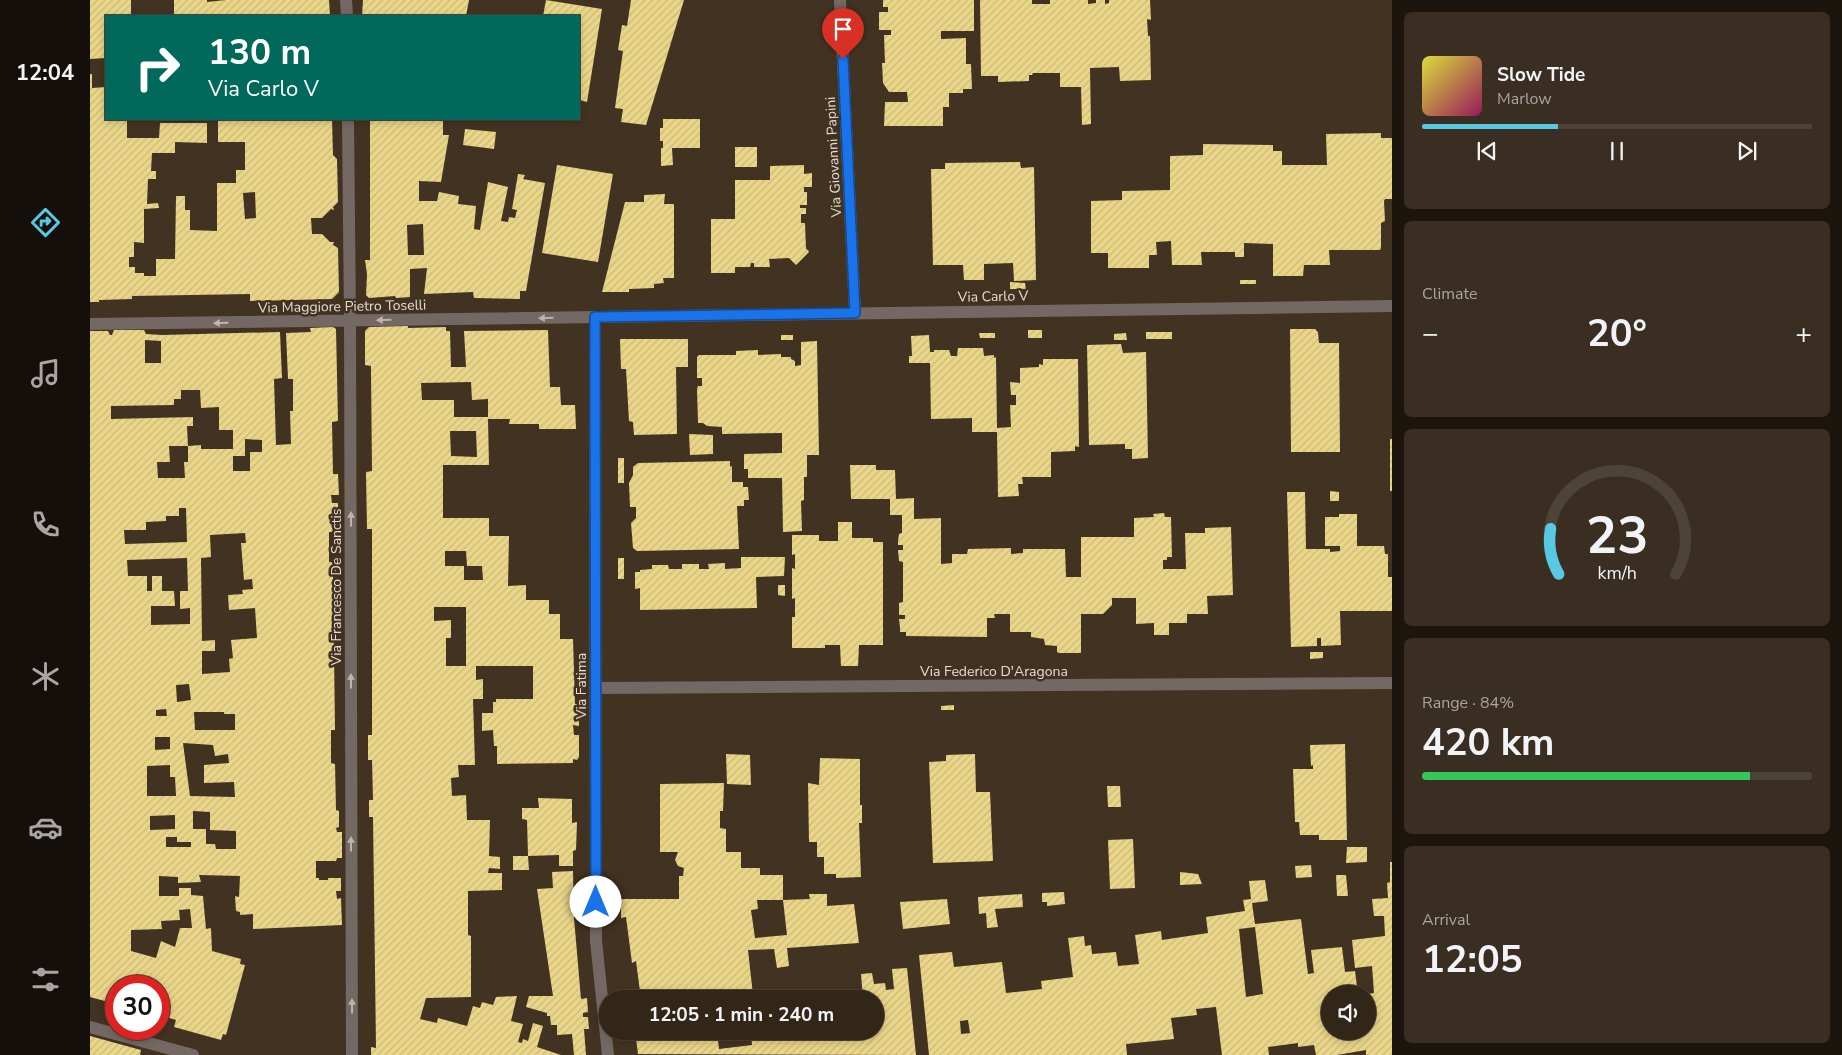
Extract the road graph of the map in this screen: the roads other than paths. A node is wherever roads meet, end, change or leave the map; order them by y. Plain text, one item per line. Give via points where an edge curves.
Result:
1 (346, 0) edge
2 (840, 0) edge
3 (347, 15) edge
4 (348, 120) edge
5 (1392, 306) edge
6 (855, 313) junction
7 (595, 317) junction
8 (350, 321) junction
9 (90, 324) edge
10 (1392, 683) edge
11 (596, 688) junction
12 (90, 1027) edge
13 (193, 1055) edge
14 (352, 1055) edge
15 (608, 1055) edge

1 - 3 street
2 - 6 street, Via Giovanni Papini
4 - 8 street, Via Francesco De Sanctis
5 - 6 street, Via Carlo V
6 - 7 street, Via Carlo V
7 -> 8 street, Via Maggiore Pietro Toselli
7 - 11 street, Via Fatima
8 -> 9 street, Via Maggiore Pietro Toselli
14 -> 8 street, Via Francesco De Sanctis
10 - 11 street, Via Federico D'Aragona
11 - 15 street, Via Fatima via 596,941
12 - 13 street

